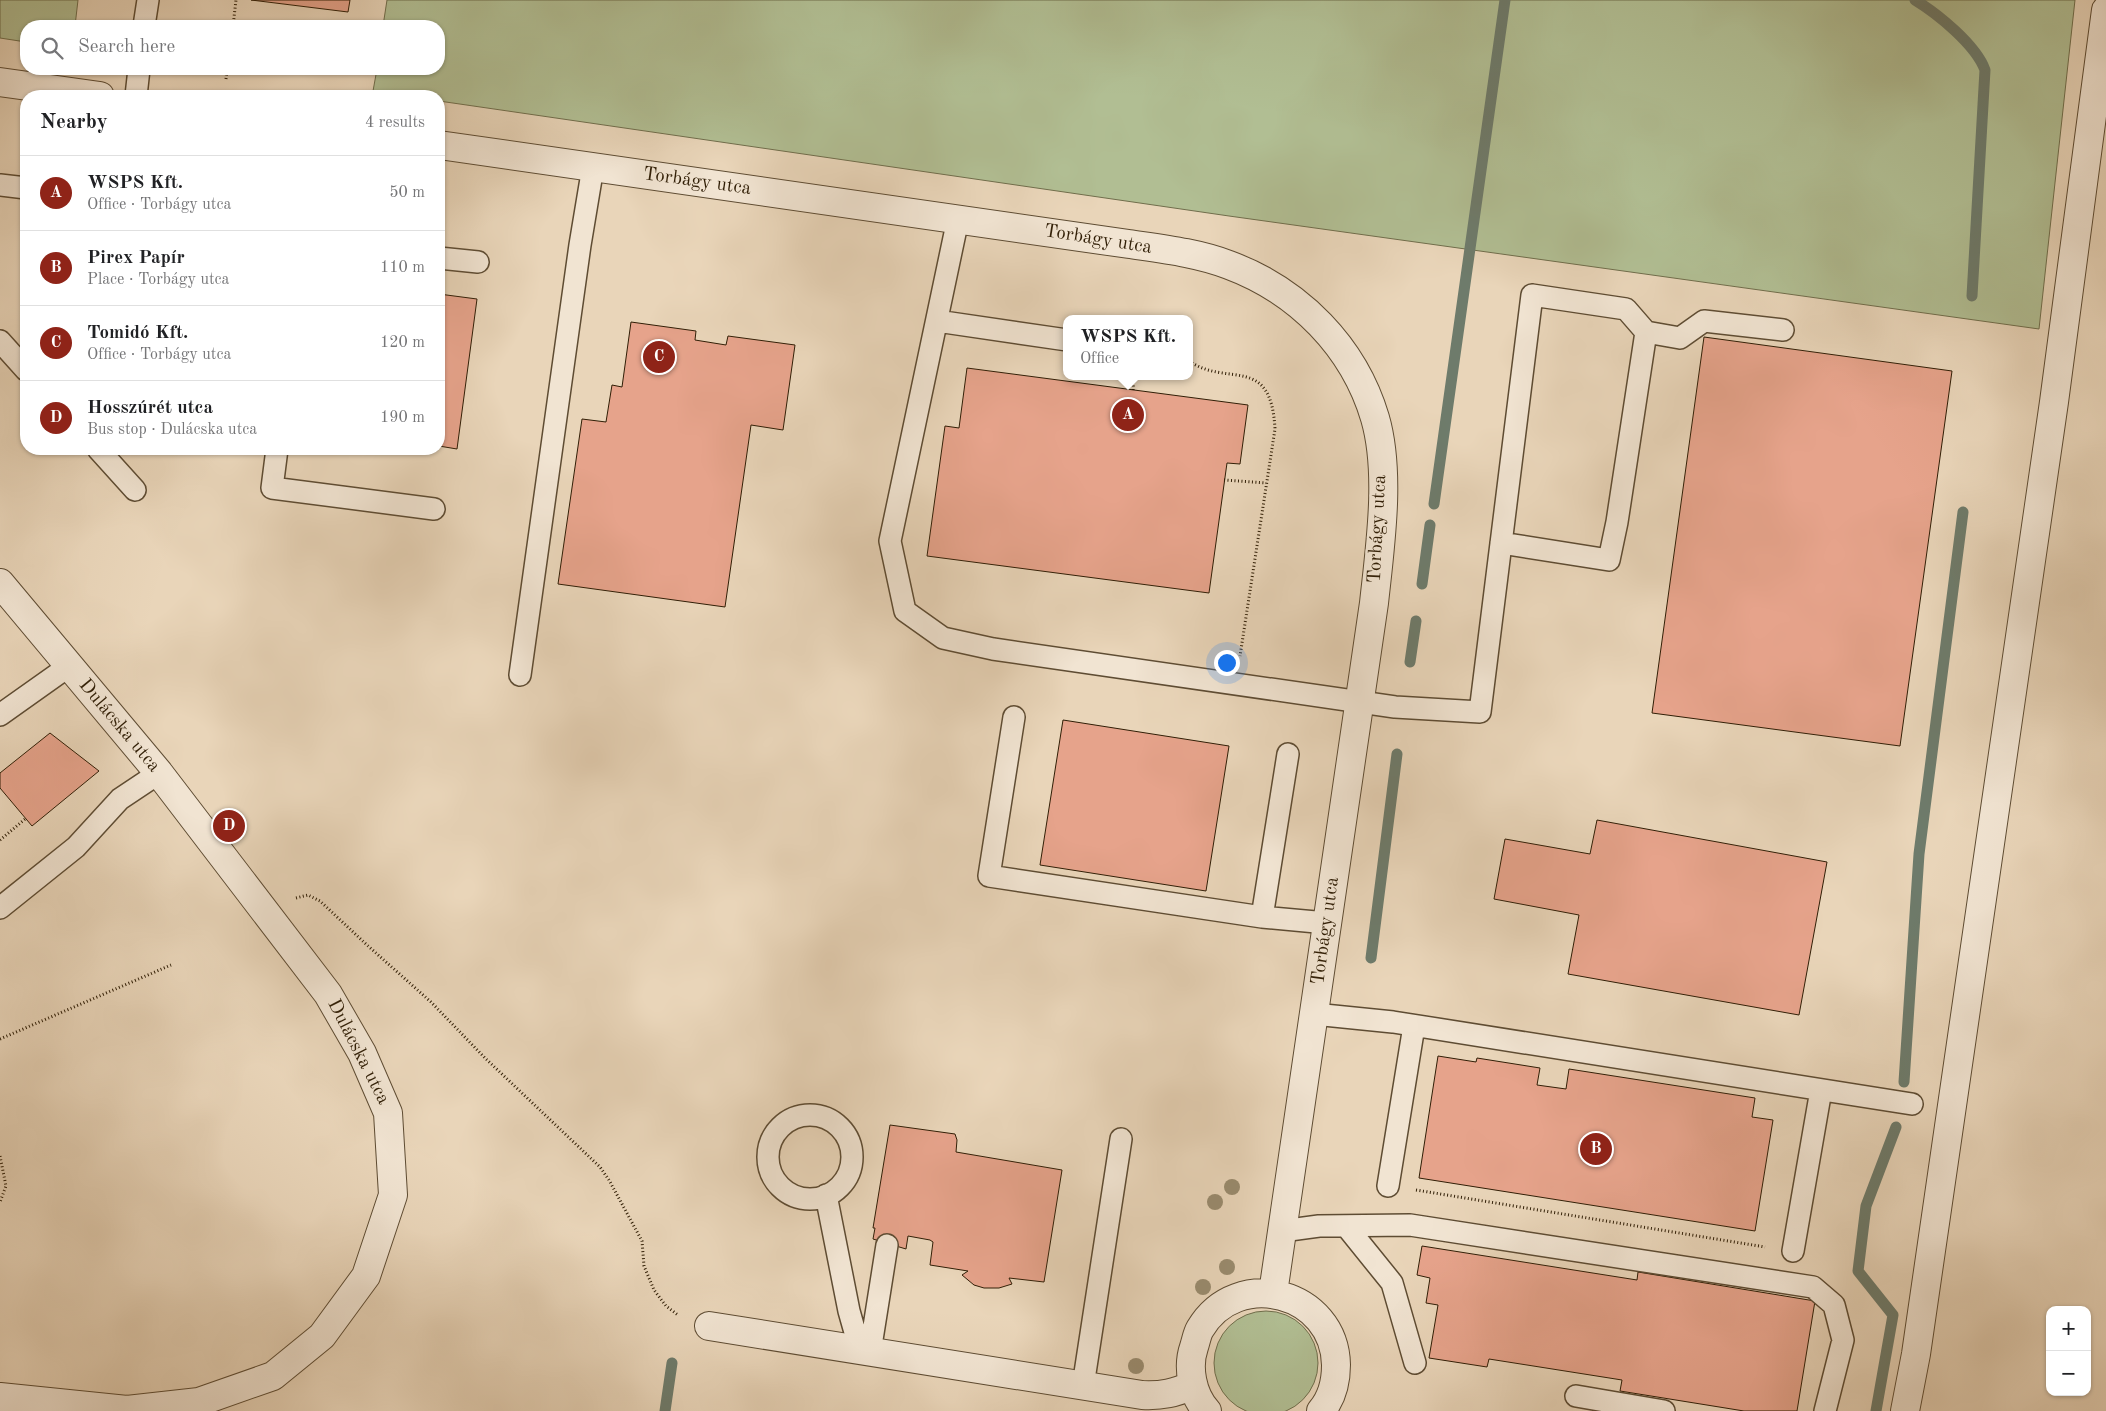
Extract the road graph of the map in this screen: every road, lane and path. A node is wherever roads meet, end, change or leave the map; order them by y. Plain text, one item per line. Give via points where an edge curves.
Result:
1 (148, 0) edge
2 (236, 0) edge
3 (2106, 10) edge
4 (145, 20) edge
5 (234, 20) edge
6 (138, 75) edge
7 (226, 75) edge
8 (226, 79) dead end
9 (0, 82) edge
10 (57, 90) edge
11 (137, 90) edge
12 (445, 146) edge
13 (593, 167) junction
14 (0, 185) edge
15 (20, 187) edge
16 (958, 219) junction
17 (445, 259) edge
18 (478, 262) dead end
19 (937, 321) junction
20 (1783, 330) dead end
21 (1646, 332) junction
22 (1063, 339) edge
23 (0, 341) edge
24 (20, 363) edge
25 (1193, 365) edge
26 (1134, 380) edge
27 (1133, 390) dead end
28 (103, 455) edge
29 (276, 455) edge
30 (1224, 480) dead end
31 (1266, 483) junction
32 (135, 490) dead end
33 (434, 509) dead end
34 (1501, 543) junction
35 (0, 582) edge
36 (69, 666) junction
37 (520, 675) dead end
38 (1235, 684) junction
39 (1359, 702) junction
40 (0, 715) edge
41 (1014, 716) dead end
42 (1288, 754) dead end
43 (159, 773) junction
44 (25, 819) dead end
45 (0, 840) edge
46 (0, 908) edge
47 (1262, 917) junction
48 (269, 918) junction
49 (1327, 923) junction
50 (171, 965) dead end
51 (1314, 1014) junction
52 (1414, 1026) junction
53 (0, 1039) edge
54 (1821, 1090) junction
55 (1912, 1104) dead end
56 (1122, 1139) dead end
57 (0, 1156) edge
58 (1388, 1186) joint
59 (826, 1195) dead end
60 (0, 1202) edge
61 (1346, 1226) junction
62 (1282, 1231) junction
63 (887, 1245) dead end
64 (1793, 1251) joint
65 (1273, 1293) junction
66 (708, 1326) joint
67 (865, 1351) junction
68 (1415, 1363) dead end
69 (1193, 1385) junction
70 (1083, 1386) junction
71 (1576, 1396) dead end
72 (0, 1397) edge
73 (1323, 1410) edge
74 (1207, 1411) edge
75 (1664, 1411) edge
76 (1825, 1411) edge
77 (1905, 1411) edge

1 - 4 lane
2 - 5 path
3 - 77 street via 2053,411 1918,1344
6 - 11 lane
7 - 8 path
9 - 10 street
12 - 13 street, Torbágy utca
13 - 16 street, Torbágy utca
13 - 37 lane
14 - 15 lane
16 - 19 lane
16 - 39 street, Torbágy utca via 1130,244 1228,264 1292,299 1320,323 1340,347 1361,381 1375,420 1381,456 1383,496 1375,594
17 - 18 lane
19 - 22 lane
19 - 38 lane via 890,541 905,611 942,638 968,644
20 - 21 lane via 1704,321 1680,338
21 - 34 lane via 1609,560
21 - 34 lane via 1626,309 1532,295
23 - 24 lane
25 - 31 path via 1251,377 1266,391 1274,410 1275,429
26 - 27 path
28 - 32 lane
29 - 33 lane via 272,488
30 - 31 path
31 - 38 path
34 - 39 lane via 1480,712
35 - 36 street, Dulácska utca
36 - 40 lane
36 - 43 street, Dulácska utca
38 - 39 lane
39 - 49 street, Torbágy utca
41 - 47 lane via 989,876
42 - 47 lane
43 - 46 lane via 120,799 76,847
43 - 48 street, Dulácska utca
44 - 45 path
47 - 49 lane
48 - 66 path via 301,896 313,896 431,1002 600,1168 642,1241 644,1266 654,1290 666,1306 682,1317
48 - 72 street, Dulácska utca via 328,994 362,1053 388,1112 393,1195 366,1276 322,1336 272,1376 199,1402 127,1410
49 - 51 street, Torbágy utca
50 - 53 path
51 - 52 lane
51 - 62 street, Torbágy utca
52 - 54 lane
52 - 58 lane
54 - 55 lane
54 - 64 lane
56 - 70 lane
57 - 60 path via 6,1186
58 - 64 path
59 - 67 lane via 849,1311
61 - 62 lane
61 - 68 lane via 1392,1283
61 - 76 lane via 1410,1225 1813,1286 1834,1305 1843,1340
62 - 65 street, Torbágy utca
63 - 67 lane
65 - 69 street via 1245,1295 1219,1308 1206,1322 1200,1329 1191,1356
65 - 73 street via 1302,1303 1324,1323 1336,1351 1336,1382
66 - 67 street
67 - 70 street
69 - 70 street via 1160,1396
69 - 74 street
71 - 75 lane

